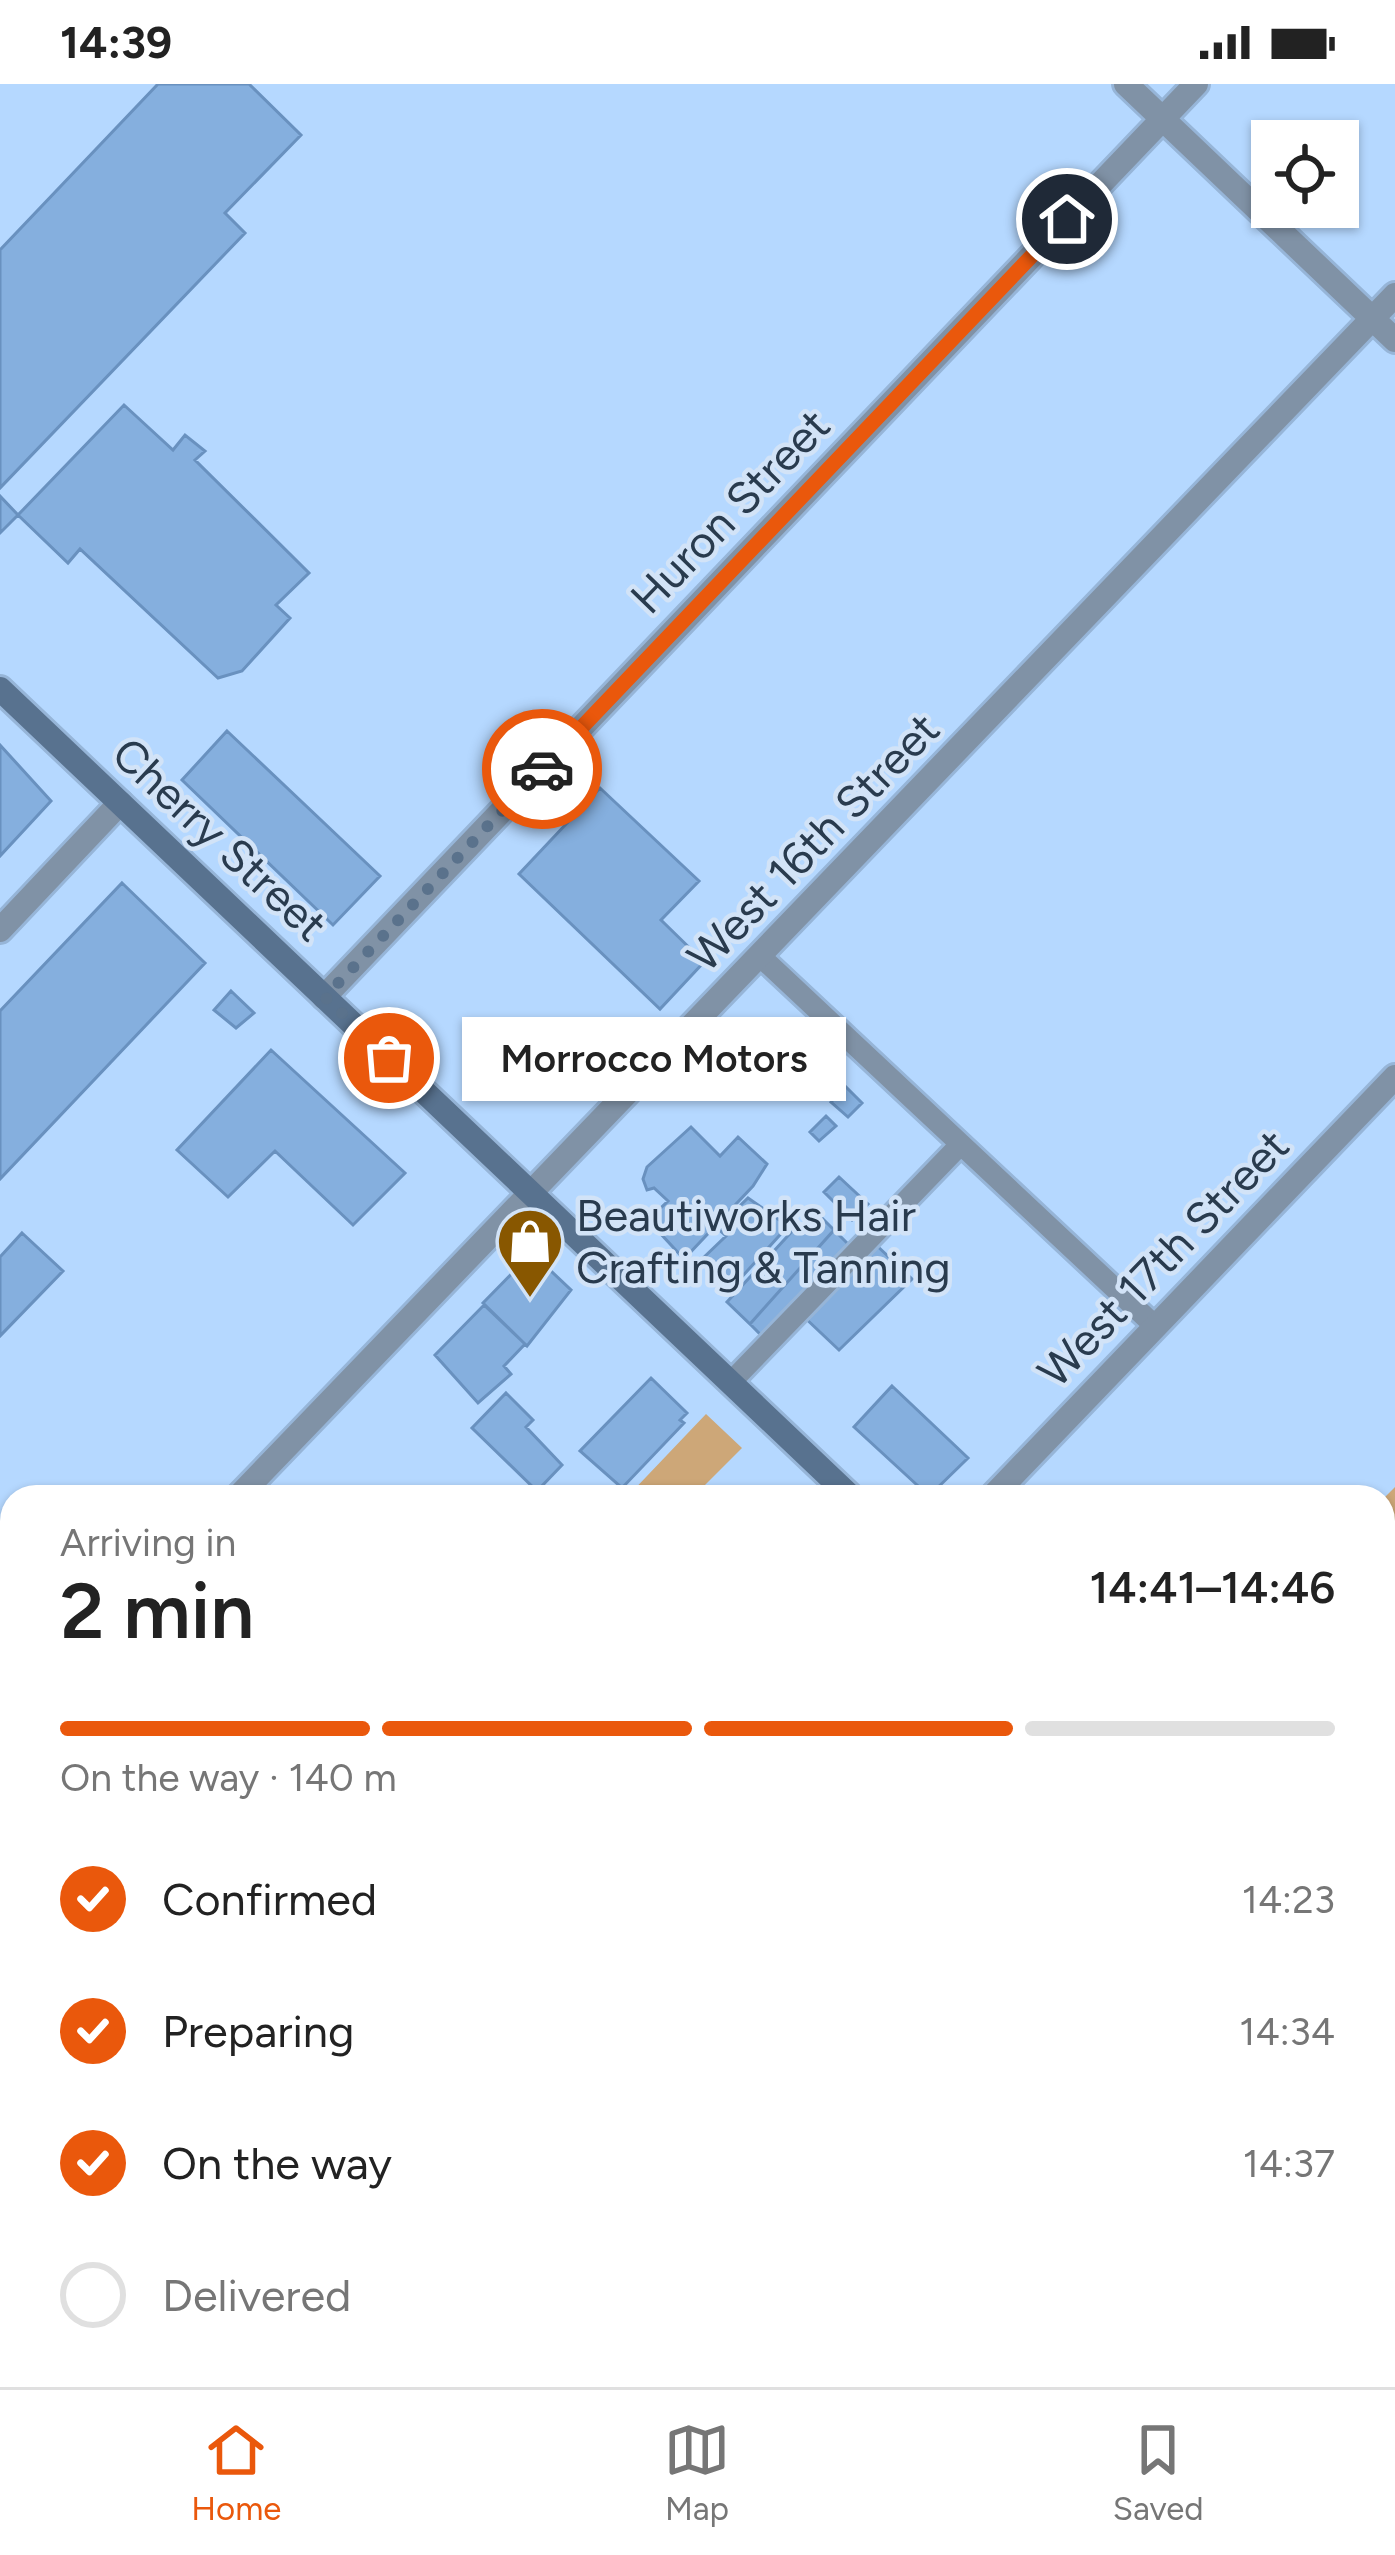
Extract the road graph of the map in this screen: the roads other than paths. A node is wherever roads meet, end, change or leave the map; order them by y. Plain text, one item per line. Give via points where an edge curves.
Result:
1 (1126, 84) edge
2 (1196, 84) edge
3 (1163, 119) junction
4 (1395, 295) edge
5 (1372, 319) junction
6 (1395, 340) edge
7 (0, 688) edge
8 (120, 802) junction
9 (0, 930) edge
10 (761, 957) junction
11 (325, 997) junction
12 (1395, 1077) edge
13 (960, 1145) junction
14 (533, 1194) junction
15 (1156, 1327) junction
16 (731, 1382) junction
17 (250, 1485) edge
18 (838, 1485) edge
19 (1004, 1485) edge

1 - 3 street
2 - 3 street, Huron Street
3 - 5 street
3 - 11 street, Huron Street
4 - 5 street, West 16th Street
5 - 6 street
5 - 10 street, West 16th Street
7 - 8 street, Cherry Street
8 - 9 street
8 - 11 street, Cherry Street
10 - 13 lane
10 - 14 street, West 16th Street
11 - 14 street, Cherry Street
12 - 15 street, West 17th Street
13 - 15 lane
13 - 16 lane
14 - 16 street, Cherry Street
14 - 17 street, West 16th Street
15 - 19 street, West 17th Street
16 - 18 street, Cherry Street

